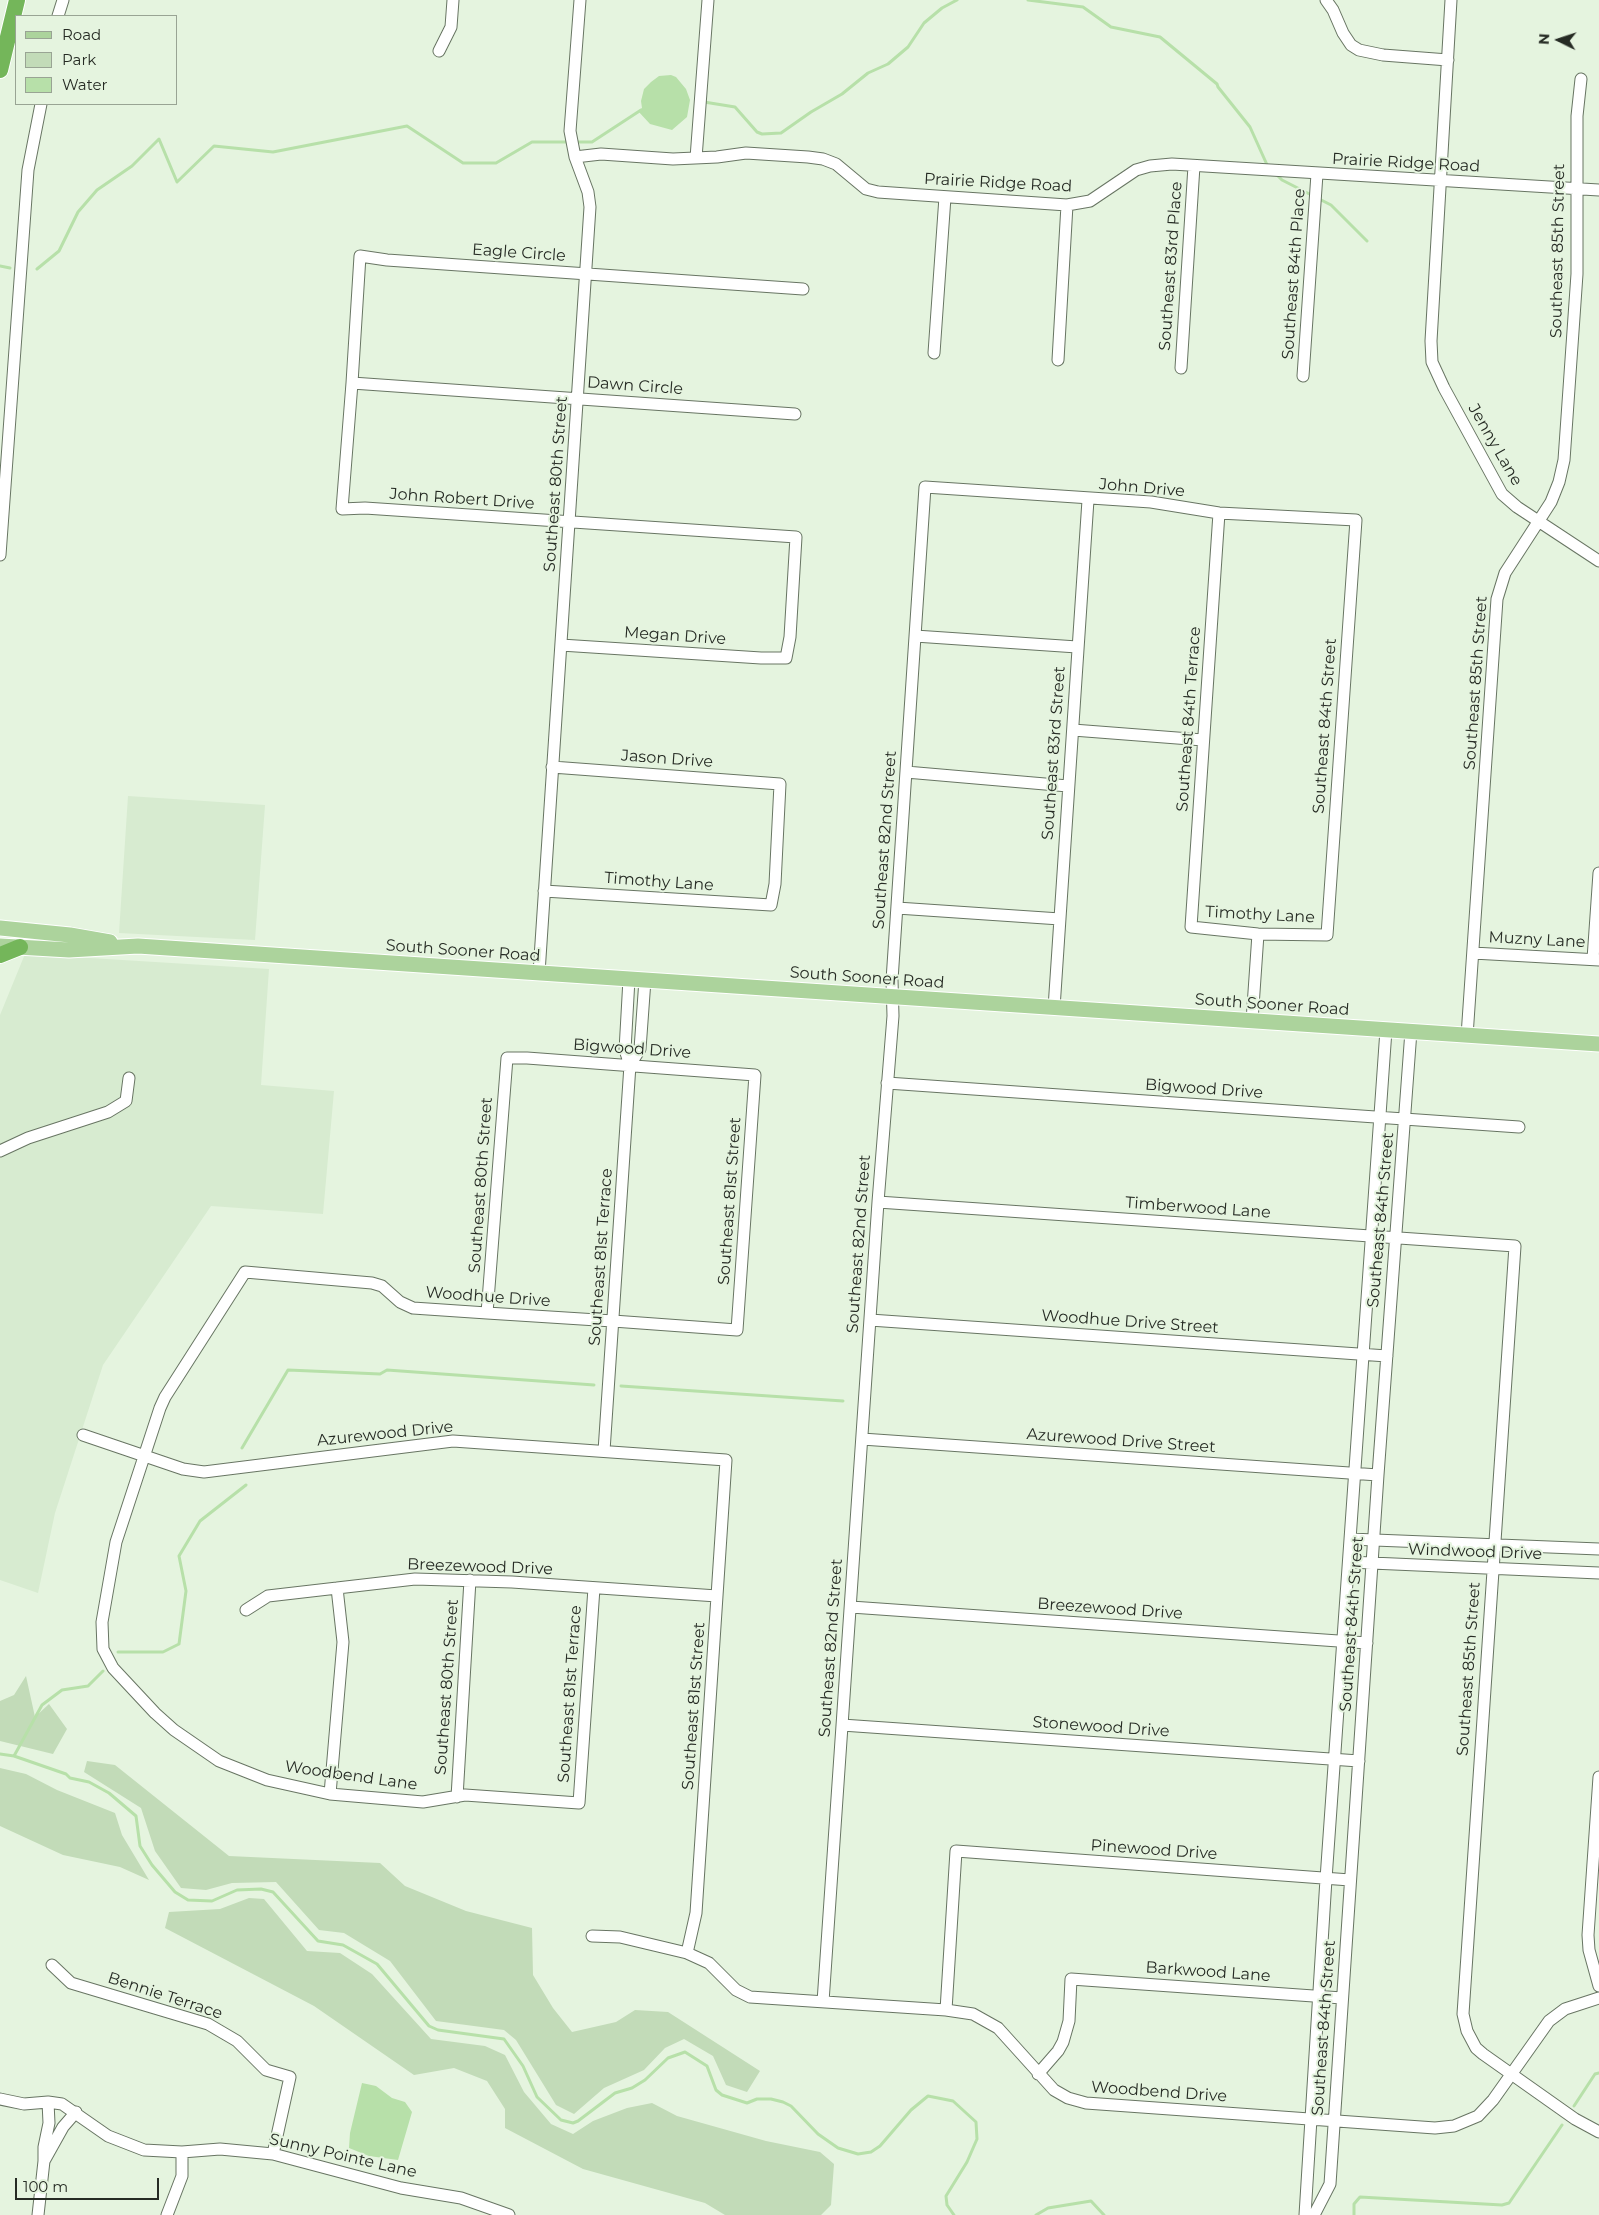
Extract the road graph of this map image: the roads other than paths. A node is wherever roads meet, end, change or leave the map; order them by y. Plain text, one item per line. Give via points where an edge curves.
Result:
1 (17, 0) edge
2 (63, 0) edge
3 (453, 0) edge
4 (580, 0) edge
5 (708, 0) edge
6 (1326, 0) edge
7 (1451, 0) edge
8 (58, 15) edge
9 (439, 51) dead end
10 (1448, 60) junction
11 (0, 70) edge
12 (1581, 79) dead end
13 (41, 105) edge
14 (574, 153) junction
15 (696, 158) junction
16 (1194, 166) junction
17 (1317, 174) junction
18 (1439, 181) junction
19 (1577, 189) junction
20 (1599, 190) edge
21 (945, 196) junction
22 (1067, 205) junction
23 (585, 273) junction
24 (803, 289) dead end
25 (934, 352) dead end
26 (1058, 360) dead end
27 (1180, 368) dead end
28 (1303, 376) dead end
29 (352, 383) junction
30 (578, 399) junction
31 (795, 414) dead end
32 (925, 487) joint
33 (1088, 500) junction
34 (1219, 513) junction
35 (1356, 520) joint
36 (570, 522) junction
37 (1538, 522) junction
38 (0, 555) edge
39 (1599, 561) edge
40 (915, 636) junction
41 (561, 645) junction
42 (1077, 647) junction
43 (786, 658) joint
44 (1073, 730) junction
45 (1203, 740) junction
46 (552, 767) junction
47 (906, 772) junction
48 (1068, 786) junction
49 (1599, 873) edge
50 (544, 891) junction
51 (771, 904) joint
52 (897, 908) junction
53 (1060, 919) junction
54 (1191, 927) joint
55 (0, 928) edge
56 (1258, 934) junction
57 (1327, 935) joint
58 (0, 946) edge
59 (134, 946) junction
60 (20, 947) junction
61 (1473, 954) junction
62 (0, 956) edge
63 (1596, 960) edge
64 (539, 974) junction
65 (629, 979) junction
66 (645, 980) junction
67 (893, 998) junction
68 (1054, 1008) junction
69 (1252, 1021) junction
70 (1386, 1030) junction
71 (1411, 1031) junction
72 (1467, 1036) junction
73 (1599, 1044) edge
74 (507, 1058) joint
75 (630, 1065) junction
76 (755, 1075) joint
77 (129, 1078) dead end
78 (887, 1083) junction
79 (1381, 1117) junction
80 (1405, 1119) junction
81 (1519, 1127) dead end
82 (0, 1151) edge
83 (878, 1202) junction
84 (1372, 1237) junction
85 (1397, 1238) junction
86 (1515, 1246) joint
87 (245, 1272) joint
88 (487, 1313) junction
89 (870, 1320) junction
90 (613, 1321) junction
91 (737, 1330) joint
92 (1363, 1355) junction
93 (1386, 1356) junction
94 (83, 1435) dead end
95 (862, 1439) junction
96 (604, 1451) junction
97 (144, 1456) junction
98 (726, 1460) joint
99 (1355, 1474) junction
100 (1378, 1475) junction
101 (1350, 1539) junction
102 (1374, 1540) junction
103 (1494, 1545) junction
104 (1599, 1549) edge
105 (1349, 1562) junction
106 (1372, 1564) junction
107 (1492, 1569) junction
108 (1599, 1574) edge
109 (470, 1580) junction
110 (337, 1588) junction
111 (594, 1588) junction
112 (717, 1596) junction
113 (851, 1606) junction
114 (246, 1610) dead end
115 (1343, 1641) junction
116 (1367, 1643) junction
117 (842, 1725) junction
118 (1335, 1759) junction
119 (1358, 1761) junction
120 (1599, 1777) edge
121 (330, 1794) junction
122 (457, 1797) junction
123 (579, 1803) joint
124 (1326, 1879) junction
125 (1350, 1880) junction
126 (592, 1936) dead end
127 (687, 1952) junction
128 (52, 1965) dead end
129 (1599, 1986) edge
130 (1318, 1996) junction
131 (1342, 1998) junction
132 (1599, 1998) edge
133 (824, 2002) junction
134 (946, 2010) junction
135 (1038, 2074) junction
136 (1511, 2074) junction
137 (0, 2100) edge
138 (48, 2102) junction
139 (76, 2112) junction
140 (1310, 2119) junction
141 (1334, 2120) junction
142 (48, 2127) junction
143 (61, 2132) junction
144 (1599, 2132) edge
145 (182, 2152) junction
146 (273, 2154) junction
147 (44, 2161) junction
148 (38, 2215) edge
149 (167, 2215) edge
150 (509, 2215) edge
151 (1305, 2215) edge
152 (1314, 2215) edge

1 - 11 highway
2 - 8 street
3 - 9 street via 452,26
4 - 14 street, Southeast 80th Street via 570,131
5 - 15 street
6 - 10 street via 1343,33 1359,50
7 - 10 street
10 - 18 street
12 - 19 street, Southeast 85th Street via 1577,116
13 - 38 street via 28,170
14 - 15 street, Prairie Ridge Road
14 - 23 street, Southeast 80th Street via 590,207
15 - 21 street, Prairie Ridge Road via 746,153 823,159 836,164 866,189
16 - 17 street, Prairie Ridge Road
16 - 22 street, Prairie Ridge Road via 1172,164 1136,170 1095,198
16 - 27 street, Southeast 83rd Place
17 - 18 street, Prairie Ridge Road
17 - 28 street, Southeast 84th Place
18 - 19 street, Prairie Ridge Road
18 - 37 street, Jenny Lane via 1432,362 1502,494
19 - 20 street, Prairie Ridge Road
19 - 37 street, Southeast 85th Street via 1577,274 1564,460 1559,482
21 - 22 street, Prairie Ridge Road
21 - 25 street
22 - 26 street
23 - 24 street, Eagle Circle
23 - 29 street, Eagle Circle via 360,256
23 - 30 street, Southeast 80th Street
29 - 30 street, Dawn Circle
29 - 36 street, John Robert Drive via 342,509
30 - 31 street, Dawn Circle
30 - 36 street, Southeast 80th Street
32 - 33 street, John Drive
32 - 40 street, Southeast 82nd Street
33 - 34 street, John Drive via 1151,502
33 - 42 street, Southeast 83rd Street
34 - 35 street, John Drive
34 - 45 street, Southeast 84th Terrace
35 - 57 street, Southeast 84th Street
36 - 41 street, Southeast 80th Street
36 - 43 street, John Robert Drive via 796,537
37 - 39 street, Jenny Lane
37 - 61 street, Southeast 85th Street via 1506,573 1496,599
40 - 42 street
40 - 47 street, Southeast 82nd Street
41 - 43 street, Megan Drive
41 - 46 street, Southeast 80th Street
42 - 44 street, Southeast 83rd Street
44 - 45 street
44 - 48 street, Southeast 83rd Street
45 - 54 street, Southeast 84th Terrace
46 - 50 street, Southeast 80th Street
46 - 51 street, Jason Drive via 780,784
47 - 48 street
47 - 52 street, Southeast 82nd Street
48 - 53 street, Southeast 83rd Street
49 - 63 street
50 - 51 street, Timothy Lane
50 - 64 street, Southeast 80th Street
52 - 53 street
52 - 67 street, Southeast 82nd Street
53 - 68 street, Southeast 83rd Street
54 - 56 street, Timothy Lane
55 - 59 main road, South Sooner Road
56 - 57 street, Timothy Lane
56 - 69 street
58 - 60 main road, South Sooner Road
59 - 60 main road, South Sooner Road via 69,950
59 - 64 main road, South Sooner Road
60 - 62 highway
61 - 63 street, Muzny Lane
61 - 72 street, Southeast 85th Street
64 - 65 main road, South Sooner Road
65 - 66 main road, South Sooner Road
65 - 75 street, Southeast 81st Terrace via 626,1050
66 - 67 main road, South Sooner Road
66 - 75 street, Southeast 81st Terrace via 640,1049
67 - 68 main road, South Sooner Road
67 - 78 street, Southeast 82nd Street
68 - 69 main road, South Sooner Road
69 - 70 main road, South Sooner Road
70 - 71 main road, South Sooner Road
70 - 79 street, Southeast 84th Street
71 - 72 main road, South Sooner Road
71 - 80 street, Southeast 84th Street
72 - 73 main road, South Sooner Road
74 - 75 street, Bigwood Drive
74 - 88 street, Southeast 80th Street
75 - 76 street, Bigwood Drive
75 - 90 street, Southeast 81st Terrace
76 - 91 street, Southeast 81st Street
77 - 82 street via 126,1101 108,1112 28,1138
78 - 79 street, Bigwood Drive
78 - 83 street, Southeast 82nd Street
79 - 80 street, Bigwood Drive
79 - 84 street, Southeast 84th Street
80 - 81 street, Bigwood Drive
80 - 85 street, Southeast 84th Street
83 - 84 street, Timberwood Lane
83 - 89 street, Southeast 82nd Street
84 - 85 street, Timberwood Lane
84 - 92 street, Southeast 84th Street
85 - 86 street, Timberwood Lane
85 - 93 street, Southeast 84th Street
86 - 103 street, Southeast 85th Street
87 - 88 street, Woodhue Drive via 372,1283 382,1286 400,1302 413,1308
87 - 97 street, Woodbend Lane via 164,1397
88 - 90 street, Woodhue Drive
89 - 92 street, Woodhue Drive Street
89 - 95 street, Southeast 82nd Street
90 - 91 street, Woodhue Drive
90 - 96 street, Southeast 81st Terrace
92 - 93 street, Woodhue Drive Street
92 - 99 street, Southeast 84th Street
93 - 100 street, Southeast 84th Street
94 - 97 street, Azurewood Drive
95 - 99 street, Azurewood Drive Street
95 - 113 street, Southeast 82nd Street
96 - 97 street, Azurewood Drive via 453,1441 204,1472 183,1469
96 - 98 street, Azurewood Drive
97 - 121 street, Woodbend Lane via 116,1542 102,1622 103,1649 113,1668 174,1730 219,1762 278,1784
98 - 112 street, Southeast 81st Street
99 - 100 street, Azurewood Drive Street
99 - 101 street, Southeast 84th Street
100 - 102 street, Southeast 84th Street
101 - 102 street, Windwood Drive
101 - 105 street, Southeast 84th Street
102 - 103 street, Windwood Drive
102 - 106 street, Southeast 84th Street
103 - 104 street, Windwood Drive
103 - 107 street, Southeast 85th Street
105 - 106 street, Windwood Drive
105 - 115 street, Southeast 84th Street
106 - 107 street, Windwood Drive
106 - 116 street, Southeast 84th Street
107 - 108 street, Windwood Drive
107 - 136 street, Southeast 85th Street via 1463,2014 1476,2048
109 - 110 street, Breezewood Drive via 414,1579
109 - 111 street, Breezewood Drive
109 - 122 street, Southeast 80th Street
110 - 114 street, Breezewood Drive via 268,1596
110 - 121 street via 343,1642
111 - 112 street, Breezewood Drive
111 - 123 street, Southeast 81st Terrace
112 - 127 street, Southeast 81st Street via 696,1912
113 - 115 street, Breezewood Drive
113 - 117 street, Southeast 82nd Street
115 - 116 street, Breezewood Drive
115 - 118 street, Southeast 84th Street
116 - 119 street, Southeast 84th Street
117 - 118 street, Stonewood Drive
117 - 133 street, Southeast 82nd Street
118 - 119 street, Stonewood Drive
118 - 124 street, Southeast 84th Street
119 - 125 street, Southeast 84th Street
120 - 129 street via 1588,1943
121 - 122 street, Woodbend Lane via 423,1802
122 - 123 street, Woodbend Lane via 477,1795
124 - 125 street, Pinewood Drive
124 - 130 street, Southeast 84th Street
124 - 134 street, Pinewood Drive via 956,1852
125 - 131 street, Southeast 84th Street
126 - 127 street, Woodbend Drive via 620,1937
127 - 133 street, Woodbend Drive via 709,1963 743,1994 758,1998
128 - 146 street, Bennie Terrace via 71,1983 208,2024 238,2041 266,2070 290,2076
130 - 131 street, Barkwood Lane
130 - 135 street, Barkwood Lane via 1071,1979 1069,2021 1063,2042
130 - 140 street, Southeast 84th Street
131 - 141 street, Southeast 84th Street
132 - 136 street, Woodbend Drive via 1557,2014 1540,2032
133 - 134 street, Woodbend Drive
134 - 135 street, Woodbend Drive via 974,2014 990,2022
135 - 140 street, Woodbend Drive via 1054,2090 1086,2103
136 - 141 street, Woodbend Drive via 1478,2116 1454,2126 1435,2128
136 - 144 street, Southeast 85th Street
137 - 138 street, Sunny Pointe Lane via 24,2104
138 - 139 street, Sunny Pointe Lane via 62,2104
138 - 142 street
139 - 143 street
139 - 145 street, Sunny Pointe Lane via 108,2136 133,2147
140 - 141 street, Woodbend Drive
140 - 151 street, Southeast 84th Street
141 - 152 street, Southeast 84th Street via 1330,2184
142 - 143 street
142 - 147 street
143 - 147 street
145 - 146 street, Sunny Pointe Lane via 220,2149
145 - 149 street via 182,2176
146 - 150 street, Sunny Pointe Lane via 401,2188 467,2200
147 - 148 street

